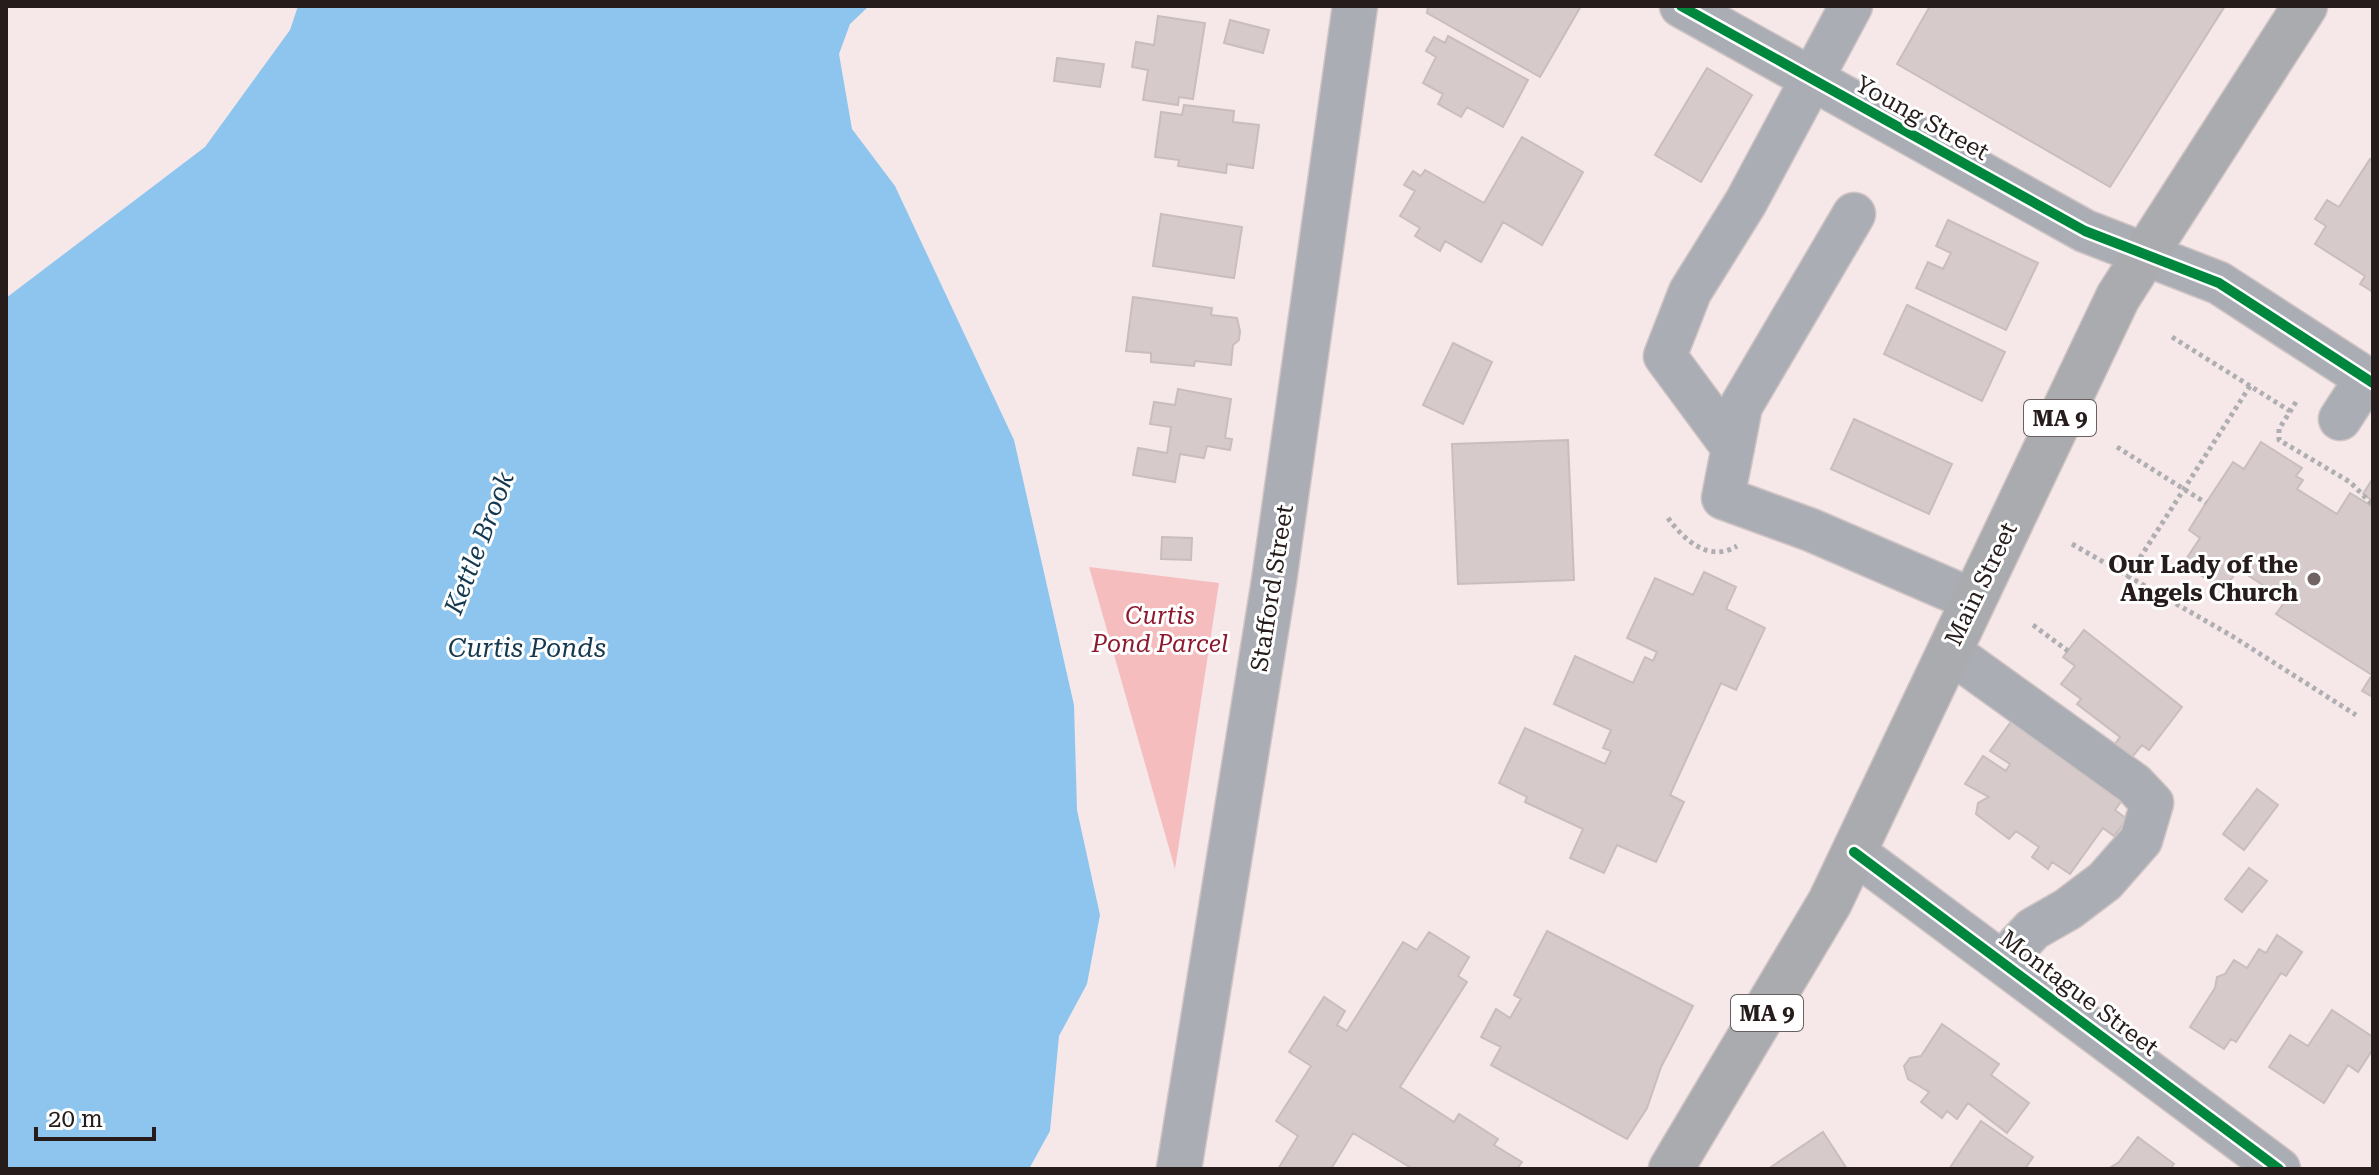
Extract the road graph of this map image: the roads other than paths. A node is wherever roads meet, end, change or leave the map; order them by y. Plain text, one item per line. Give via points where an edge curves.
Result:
1 (1355, 6) edge
2 (1851, 6) edge
3 (2305, 6) edge
4 (1704, 11) edge
5 (1813, 79) junction
6 (1854, 214) dead end
7 (2147, 258) junction
8 (2370, 381) edge
9 (2340, 419) dead end
10 (1733, 448) junction
11 (1973, 600) junction
12 (1949, 651) junction
13 (1854, 852) junction
14 (2003, 961) junction
15 (1179, 1169) edge
16 (1671, 1169) edge
17 (2279, 1169) edge

1 - 15 main road, Stafford Street via 1274,581
2 - 5 street
3 - 7 highway, Main Street / MA 9
4 - 5 street, Young Street
5 - 7 street, Young Street via 2085,231
5 - 10 street via 1690,292 1665,356
6 - 10 street via 1741,406
7 - 8 street, Young Street via 2219,283
7 - 11 highway, Main Street / MA 9 via 2118,297
8 - 9 street
10 - 11 street via 1723,498
11 - 12 highway, Main Street / MA 9
12 - 13 highway, Main Street / MA 9
12 - 14 street via 2134,784 2152,803 2141,840 2105,881 2033,929
13 - 14 street, Montague Street
13 - 16 highway, Main Street / MA 9 via 1802,953
14 - 17 street, Montague Street

